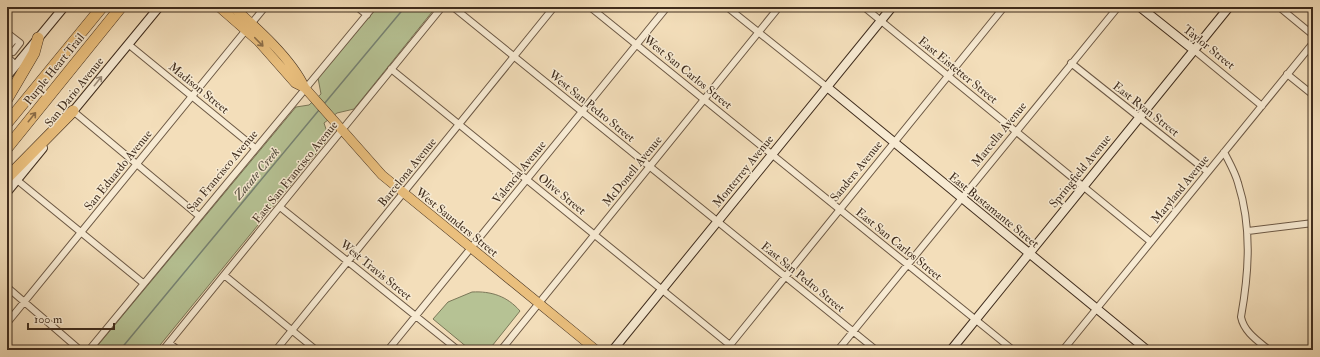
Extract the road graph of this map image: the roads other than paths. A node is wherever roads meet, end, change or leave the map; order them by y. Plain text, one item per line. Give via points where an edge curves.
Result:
1 (64, 7) edge
2 (102, 7) edge
3 (121, 7) edge
4 (159, 7) edge
5 (219, 7) edge
6 (233, 7) edge
7 (265, 7) edge
8 (357, 7) edge
9 (373, 7) edge
10 (442, 7) edge
11 (453, 7) edge
12 (554, 7) edge
13 (590, 7) edge
14 (667, 7) edge
15 (727, 7) edge
16 (780, 7) edge
17 (864, 7) edge
18 (892, 7) edge
19 (1003, 7) edge
20 (1118, 7) edge
21 (1140, 7) edge
22 (1229, 7) edge
23 (1279, 7) edge
24 (367, 15) junction
25 (881, 21) junction
26 (249, 27) junction
27 (759, 32) junction
28 (7, 33) edge
29 (1313, 35) edge
30 (7, 36) edge
31 (38, 38) junction
32 (1313, 43) edge
33 (128, 44) junction
34 (636, 44) junction
35 (1194, 50) junction
36 (7, 57) edge
37 (514, 57) junction
38 (1071, 63) junction
39 (16, 65) junction
40 (392, 69) junction
41 (1288, 74) junction
42 (7, 76) edge
43 (948, 76) junction
44 (827, 87) junction
45 (305, 88) junction
46 (1313, 95) edge
47 (192, 96) junction
48 (7, 99) edge
49 (704, 100) junction
50 (1262, 106) junction
51 (73, 112) junction
52 (582, 112) junction
53 (1138, 118) junction
54 (7, 123) edge
55 (459, 124) junction
56 (1016, 131) junction
57 (342, 132) junction
58 (894, 143) junction
59 (7, 148) edge
60 (255, 148) junction
61 (1224, 152) junction
62 (772, 155) junction
63 (137, 164) junction
64 (649, 167) junction
65 (1208, 172) junction
66 (12, 179) edge
67 (527, 179) junction
68 (1083, 186) junction
69 (7, 192) edge
70 (404, 193) junction
71 (961, 198) junction
72 (280, 207) junction
73 (840, 210) junction
74 (199, 216) junction
75 (717, 222) junction
76 (1313, 224) edge
77 (1248, 231) junction
78 (81, 232) junction
79 (594, 234) junction
80 (1151, 242) junction
81 (472, 249) junction
82 (1029, 254) junction
83 (348, 262) junction
84 (907, 264) junction
85 (224, 275) junction
86 (785, 277) junction
87 (143, 284) junction
88 (7, 287) edge
89 (662, 290) junction
90 (24, 302) junction
91 (540, 304) junction
92 (1096, 309) junction
93 (416, 316) junction
94 (975, 319) junction
95 (7, 323) edge
96 (292, 330) junction
97 (853, 332) junction
98 (169, 343) junction
99 (728, 347) edge
100 (80, 350) edge
101 (88, 350) edge
102 (163, 350) edge
103 (178, 350) edge
104 (276, 350) edge
105 (316, 350) edge
106 (388, 350) edge
107 (458, 350) edge
108 (501, 350) edge
109 (596, 350) edge
110 (613, 350) edge
111 (736, 350) edge
112 (838, 350) edge
113 (876, 350) edge
114 (951, 350) edge
115 (1013, 350) edge
116 (1063, 350) edge
117 (1147, 350) edge
118 (1269, 350) edge

1 - 31 street
2 - 54 highway, Purple Heart Trail
59 -> 3 highway, Purple Heart Trail
4 - 33 street, San Dario Avenue
5 - 26 main road
6 - 26 main road
7 - 26 street, San Eduardo Avenue
8 - 24 street
9 - 24 street, San Francisco Avenue
10 - 40 street, East San Francisco Avenue
11 - 37 street, West San Pedro Street
12 - 37 street, Barcelona Avenue
13 - 34 street, West San Carlos Street
14 - 34 street, Valencia Avenue
15 - 27 street
16 - 27 street, McDonell Avenue
17 - 25 street, East Eistetter Street
18 - 25 street, Monterrey Avenue
19 - 43 street, Sanders Avenue
20 - 38 street, Marcella Avenue
21 - 35 street, Taylor Street
22 - 35 street, Springfield Avenue
23 - 29 street
24 - 45 street, San Francisco Avenue
25 - 43 street, East Eistetter Street
25 - 44 street, Monterrey Avenue
26 - 45 main road, West Saunders Street via 295,83
26 - 47 street, San Eduardo Avenue
27 - 44 street
27 - 49 street, McDonell Avenue
28 - 30 street via 20,43 13,52 7,48 13,41
31 - 39 street
31 - 48 highway via 34,53
32 - 41 street, Maryland Avenue
33 - 47 street, Madison Street
51 -> 33 street, San Dario Avenue
34 - 49 street, West San Carlos Street
34 - 52 street, Valencia Avenue
35 - 50 street, Taylor Street
35 - 53 street, Springfield Avenue
36 - 39 street
37 - 52 street, West San Pedro Street
37 - 55 street, Barcelona Avenue
38 - 53 street, East Ryan Street
38 - 56 street, Marcella Avenue
39 - 42 street
40 - 55 street, Olive Street
40 - 57 street, East San Francisco Avenue
41 - 46 street
41 - 50 street, Maryland Avenue
43 - 56 street, East Eistetter Street
43 - 58 street, Sanders Avenue
44 - 58 street, East Bustamante Street
44 - 62 street, Monterrey Avenue
45 - 57 main road, West Saunders Street
45 - 60 street, San Francisco Avenue
47 - 60 street, Madison Street
47 - 63 street, San Eduardo Avenue
49 - 62 street, West San Carlos Street
49 - 64 street, McDonell Avenue
50 - 61 street, Maryland Avenue
51 - 63 street
51 - 66 highway
52 - 64 street, West San Pedro Street
52 - 67 street, Valencia Avenue
53 - 65 street, East Ryan Street
53 - 68 street, Springfield Avenue
55 - 67 street, Olive Street
55 - 70 street, Barcelona Avenue
56 - 68 street, East Eistetter Street
56 - 71 street, Marcella Avenue
57 - 70 main road, West Saunders Street via 382,175
57 - 72 street, East San Francisco Avenue
58 - 71 street, East Bustamante Street
58 - 73 street, Sanders Avenue
60 - 74 street, San Francisco Avenue
61 - 65 street, Maryland Avenue
61 - 77 street via 1238,182
62 - 73 street, East San Carlos Street
62 - 75 street, Monterrey Avenue
63 - 74 street
63 - 78 street, San Eduardo Avenue
64 - 75 street, West San Pedro Street
64 - 79 street, McDonell Avenue
65 - 80 street, Maryland Avenue
66 - 69 street
66 - 78 street
67 - 79 street, Olive Street
67 - 81 street, Valencia Avenue
68 - 80 street, East Eistetter Street
68 - 82 street, Springfield Avenue
70 - 81 main road, West Saunders Street
70 - 83 street, Barcelona Avenue
71 - 82 street, East Bustamante Street
71 - 84 street, Marcella Avenue
72 - 83 street, West Travis Street
72 - 85 street, East San Francisco Avenue
73 - 84 street, East San Carlos Street
73 - 86 street, Sanders Avenue
74 - 87 street, San Francisco Avenue
75 - 86 street, East San Pedro Street
75 - 89 street, Monterrey Avenue
76 - 77 street
77 - 118 street via 1248,269 1241,317 1245,329
78 - 87 street
78 - 90 street, San Eduardo Avenue
79 - 89 street, Olive Street
79 - 91 street, McDonell Avenue
80 - 92 street, Maryland Avenue
81 - 91 main road, West Saunders Street
81 - 93 street, Valencia Avenue
82 - 92 street, East Bustamante Street
82 - 94 street, Springfield Avenue
83 - 93 street, West Travis Street
83 - 96 street, Barcelona Avenue
84 - 94 street, East San Carlos Street
84 - 97 street, Marcella Avenue
85 - 96 street
85 - 98 street, East San Francisco Avenue
86 - 97 street, East San Pedro Street
86 - 99 street, Sanders Avenue
87 - 101 street, San Francisco Avenue
88 - 90 street
89 - 99 street, Olive Street
89 - 110 street, Monterrey Avenue
90 - 95 street, San Eduardo Avenue
90 - 100 street
91 - 108 street, McDonell Avenue
91 - 109 main road, West Saunders Street
92 - 116 street, Maryland Avenue
92 - 117 street, East Bustamante Street
93 - 106 street, Valencia Avenue
93 - 107 street, West Travis Street
94 - 114 street, Springfield Avenue
94 - 115 street, East San Carlos Street
96 - 104 street, Barcelona Avenue
96 - 105 street
97 - 112 street, Marcella Avenue
97 - 113 street, East San Pedro Street
98 - 102 street, East San Francisco Avenue
98 - 103 street
99 - 111 street, Olive Street

